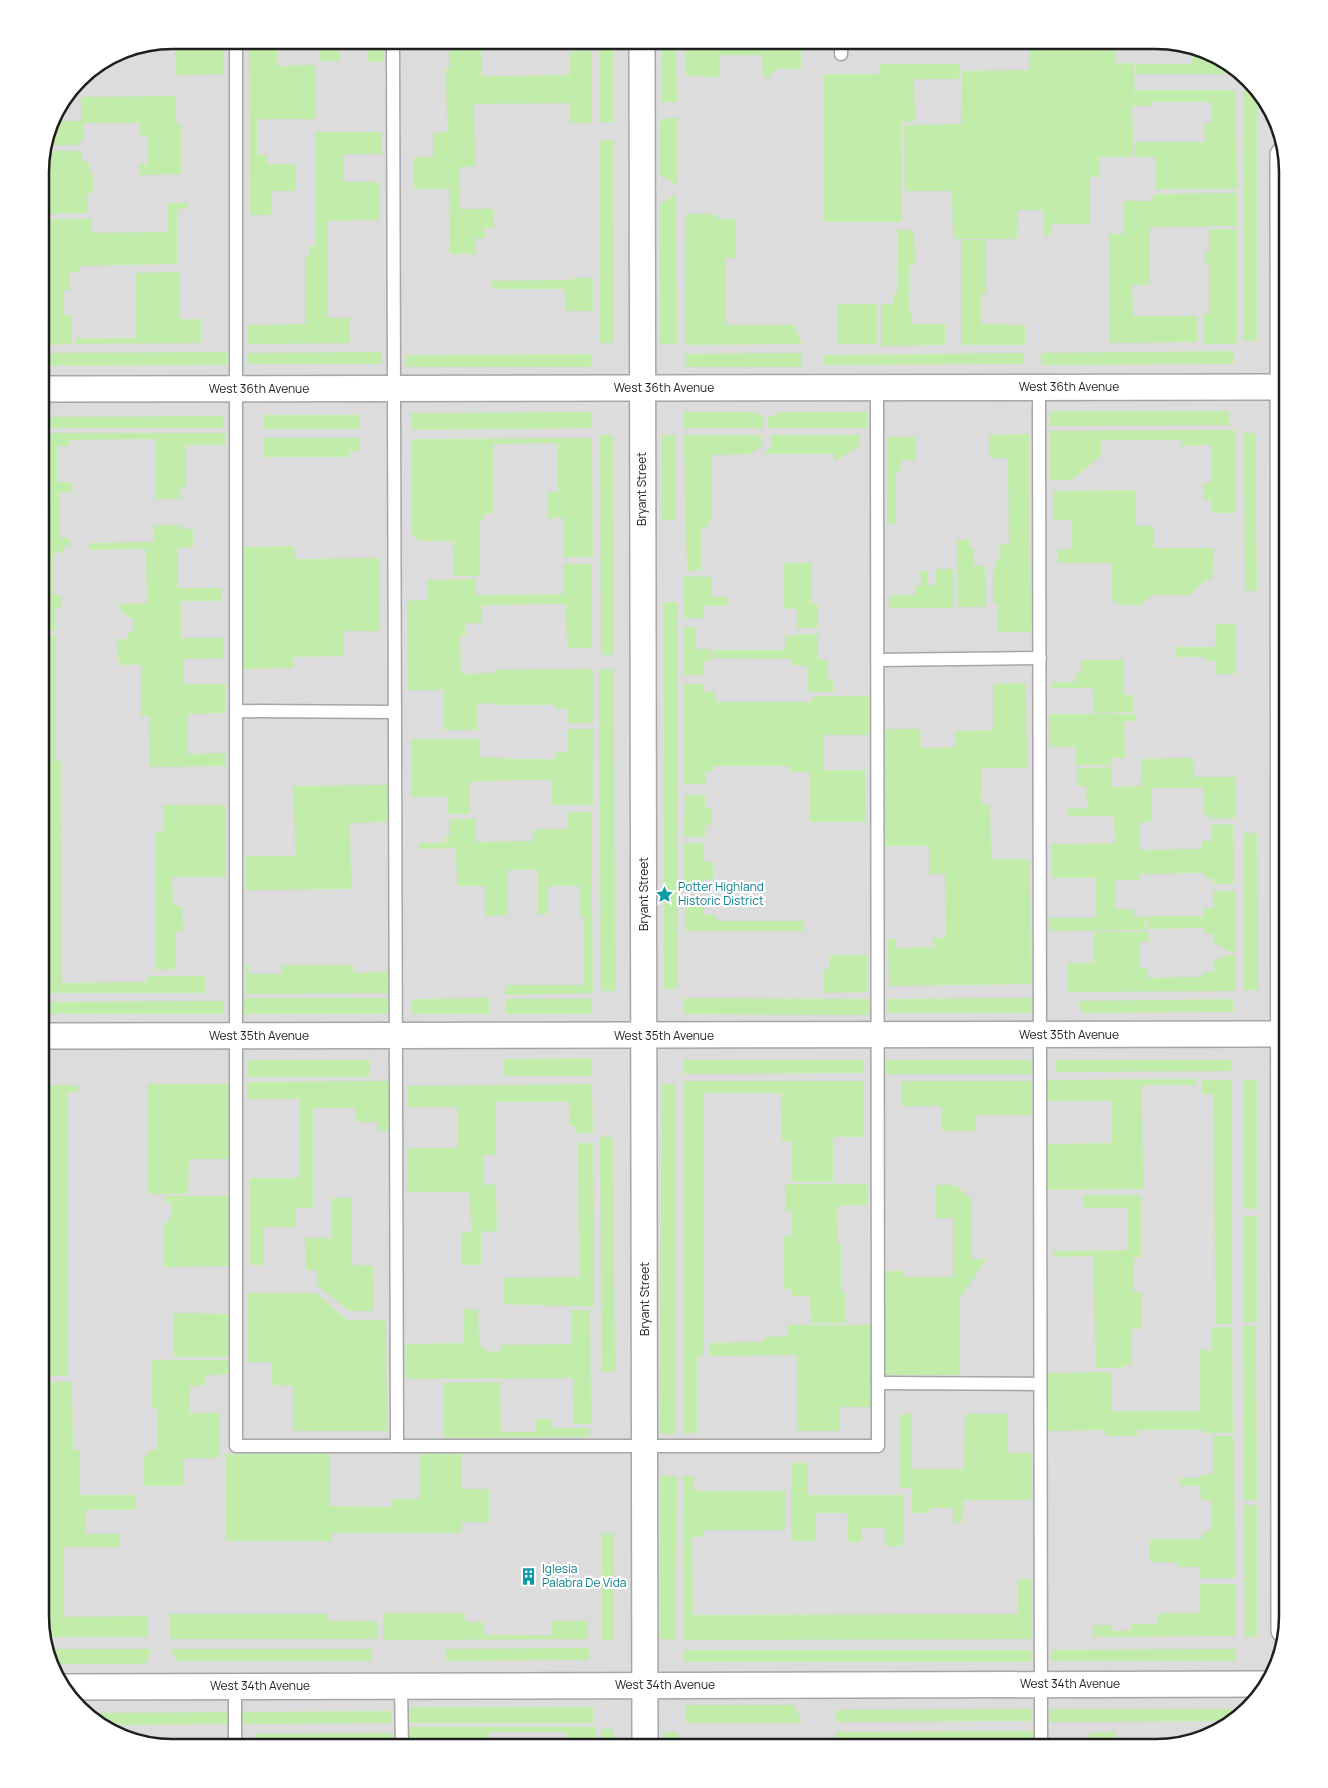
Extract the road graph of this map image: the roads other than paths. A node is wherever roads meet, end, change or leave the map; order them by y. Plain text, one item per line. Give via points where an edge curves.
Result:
1 (236, 49) edge
2 (392, 49) edge
3 (642, 49) edge
4 (841, 49) edge
5 (841, 54) dead end
6 (1039, 387) junction
7 (1279, 387) edge
8 (641, 388) junction
9 (877, 388) junction
10 (49, 389) edge
11 (236, 389) junction
12 (394, 389) junction
13 (1040, 658) junction
14 (878, 660) junction
15 (236, 711) junction
16 (395, 712) junction
17 (1279, 1034) edge
18 (644, 1035) junction
19 (878, 1035) junction
20 (1040, 1035) junction
21 (49, 1036) edge
22 (236, 1036) junction
23 (396, 1036) junction
24 (878, 1383) junction
25 (1040, 1384) junction
26 (397, 1446) junction
27 (645, 1446) junction
28 (1041, 1684) junction
29 (1260, 1684) edge
30 (645, 1685) junction
31 (235, 1686) junction
32 (401, 1686) junction
33 (71, 1687) edge
34 (235, 1739) edge
35 (402, 1739) edge
36 (645, 1739) edge
37 (1041, 1739) edge

1 - 11 lane
2 - 12 lane
3 - 8 street, Bryant Street
4 - 5 lane
6 - 7 street, West 36th Avenue
6 - 9 street, West 36th Avenue
6 - 13 lane
8 - 9 street, West 36th Avenue
8 - 12 street, West 36th Avenue
8 - 18 street, Bryant Street
9 - 14 lane
10 - 11 street, West 36th Avenue
11 - 12 street, West 36th Avenue
11 - 15 lane
12 - 16 lane
13 - 14 lane
13 - 20 lane
14 - 19 lane
15 - 16 lane
15 - 22 lane
16 - 23 lane
17 - 20 street, West 35th Avenue
18 - 19 street, West 35th Avenue
18 - 23 street, West 35th Avenue
18 - 27 street, Bryant Street
19 - 20 street, West 35th Avenue
19 - 24 lane
20 - 25 lane
21 - 22 street, West 35th Avenue
22 - 23 street, West 35th Avenue
22 - 26 lane via 236,1446
23 - 26 lane
24 - 25 lane
24 - 27 lane via 878,1446
25 - 28 lane
26 - 27 lane
27 - 30 street, Bryant Street
28 - 29 street, West 34th Avenue
28 - 30 street, West 34th Avenue
28 - 37 lane
30 - 32 street, West 34th Avenue
30 - 36 street, Bryant Street
31 - 32 street, West 34th Avenue
31 - 33 street, West 34th Avenue
31 - 34 lane
32 - 35 lane

